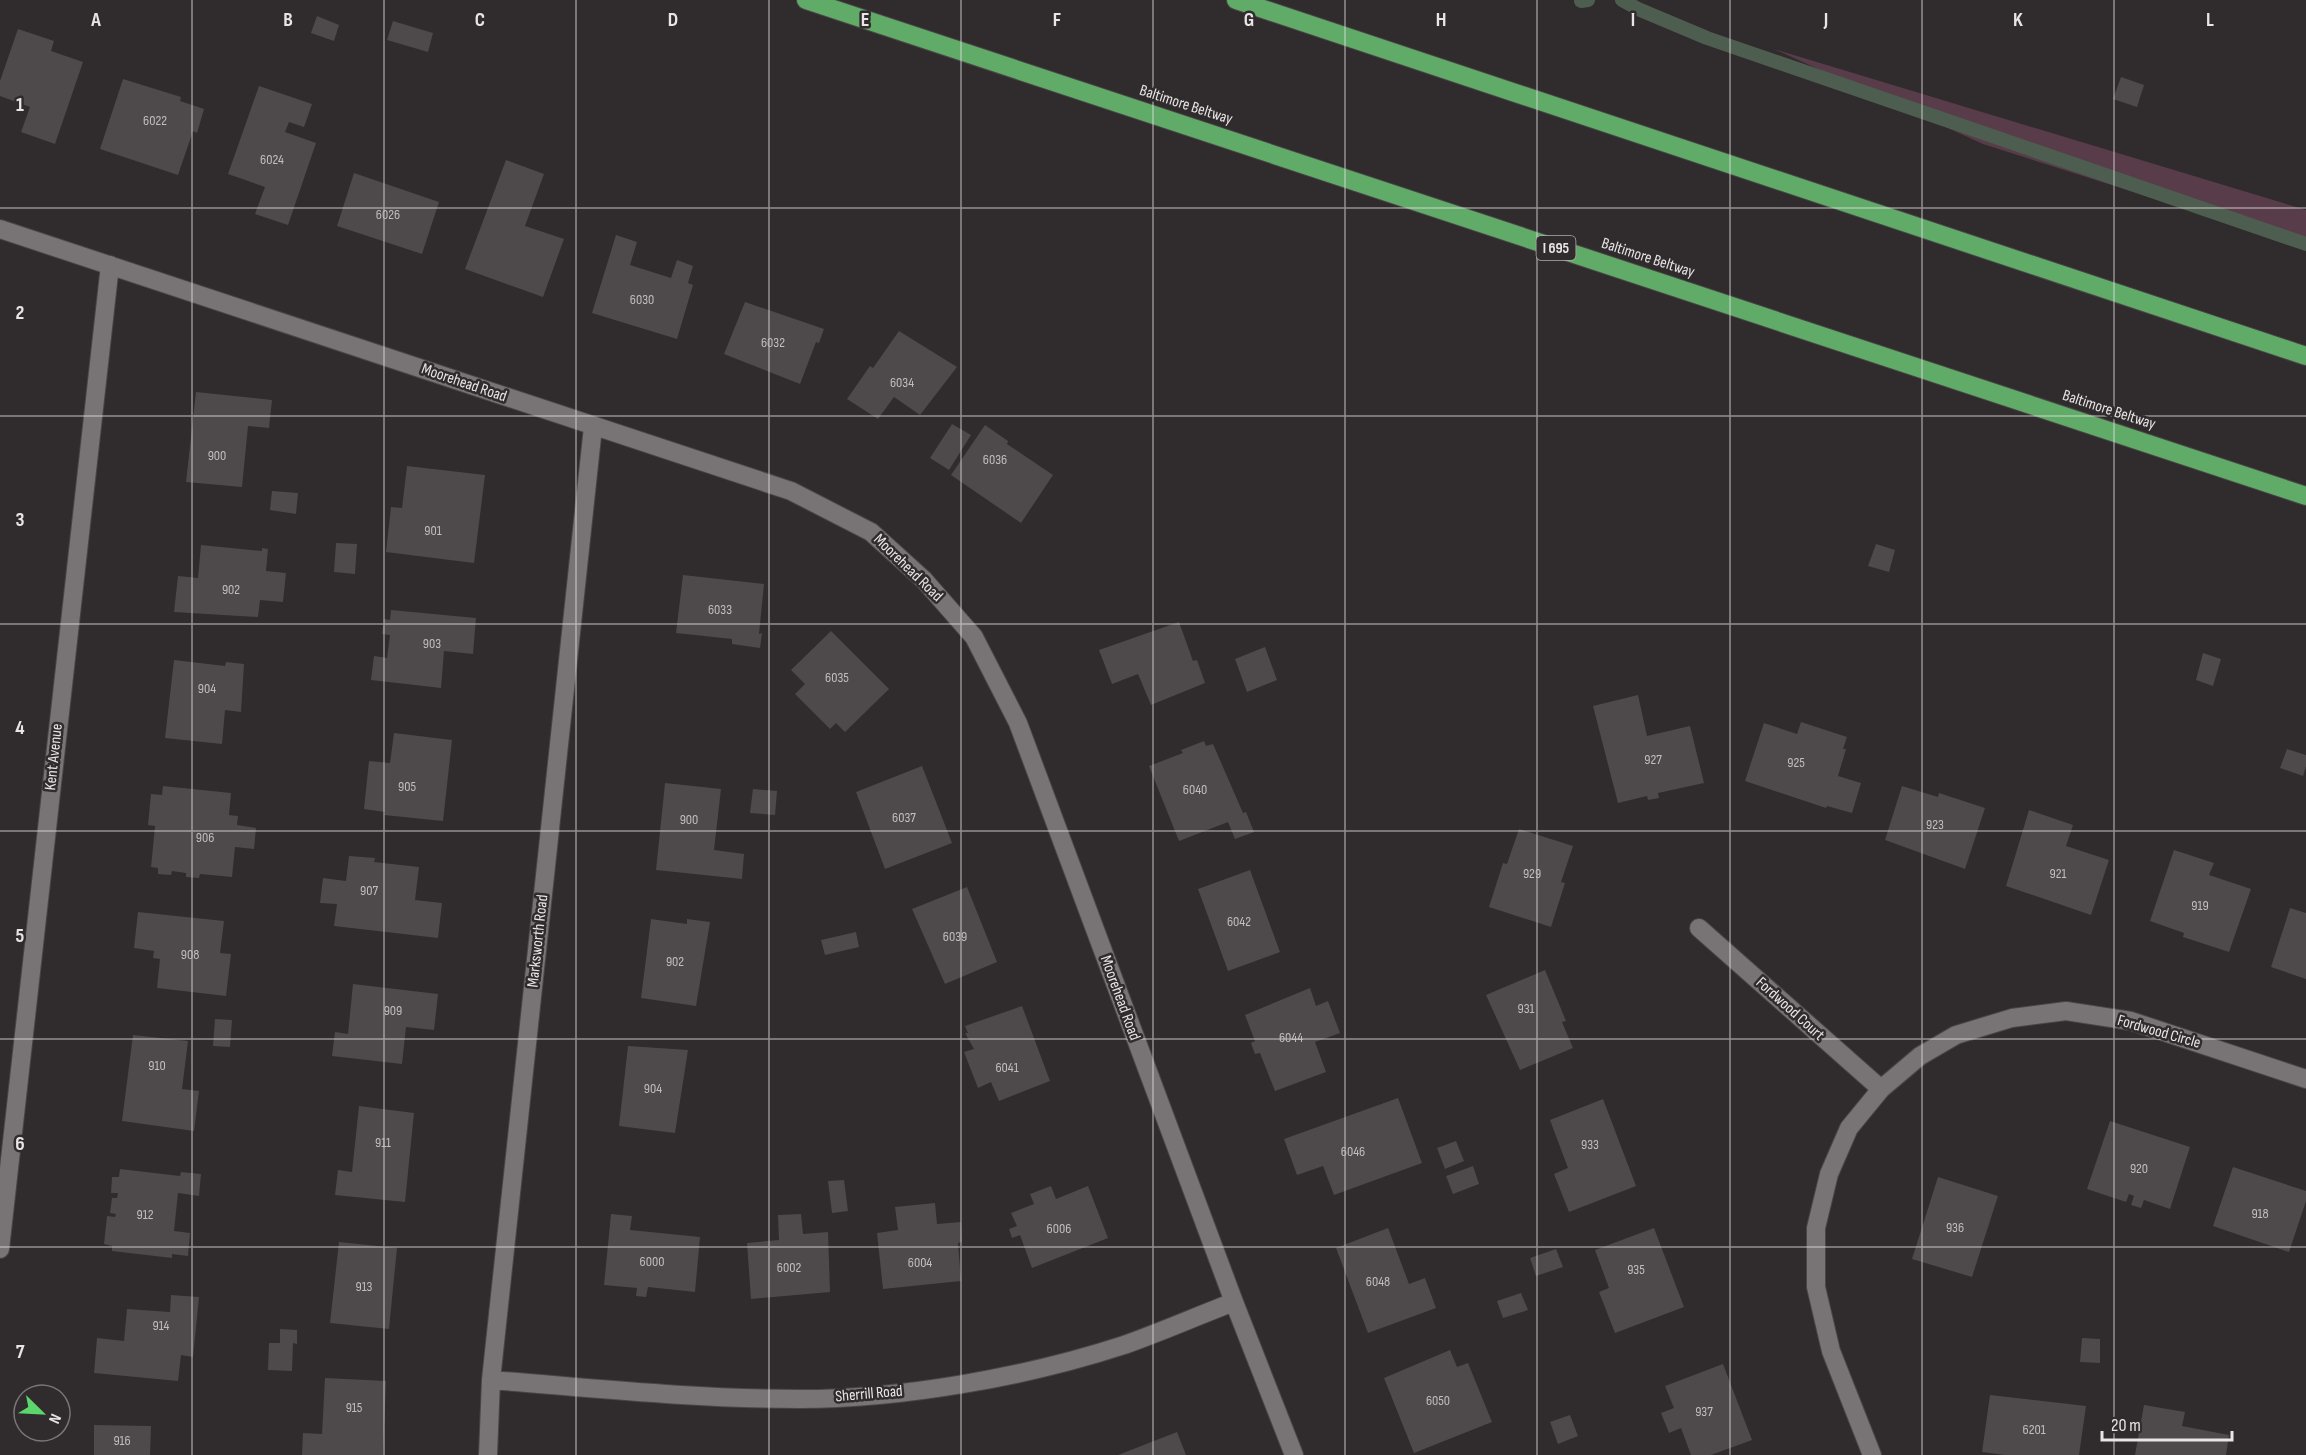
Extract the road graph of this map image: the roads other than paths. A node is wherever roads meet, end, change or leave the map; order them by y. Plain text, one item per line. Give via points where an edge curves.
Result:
1 (806, 0) edge
2 (1236, 0) edge
3 (0, 229) edge
4 (110, 265) junction
5 (2306, 356) edge
6 (592, 427) junction
7 (2306, 496) edge
8 (1699, 928) dead end
9 (2306, 1078) edge
10 (1881, 1089) junction
11 (0, 1249) edge
12 (1234, 1302) junction
13 (491, 1380) junction
14 (488, 1455) edge
15 (1294, 1455) edge
16 (1872, 1455) edge

1 - 7 highway, Baltimore Beltway / I 695
2 - 5 highway
3 - 4 street, Moorehead Road
4 - 6 street, Moorehead Road
4 - 11 street, Kent Avenue
6 - 12 street, Moorehead Road via 791,492 871,532 924,580 974,637 1018,723
6 - 13 street, Marksworth Road
8 - 10 street, Fordwood Court
9 - 10 street, Fordwood Circle via 2131,1021 2066,1011 2012,1018 1956,1035 1920,1056
10 - 16 street, Fordwood Circle via 1849,1128 1829,1174 1816,1228 1816,1287 1831,1351
12 - 13 street, Sherrill Road via 1125,1345 1042,1368 887,1394 800,1399
12 - 15 street, Moorehead Road
13 - 14 street, Marksworth Road

